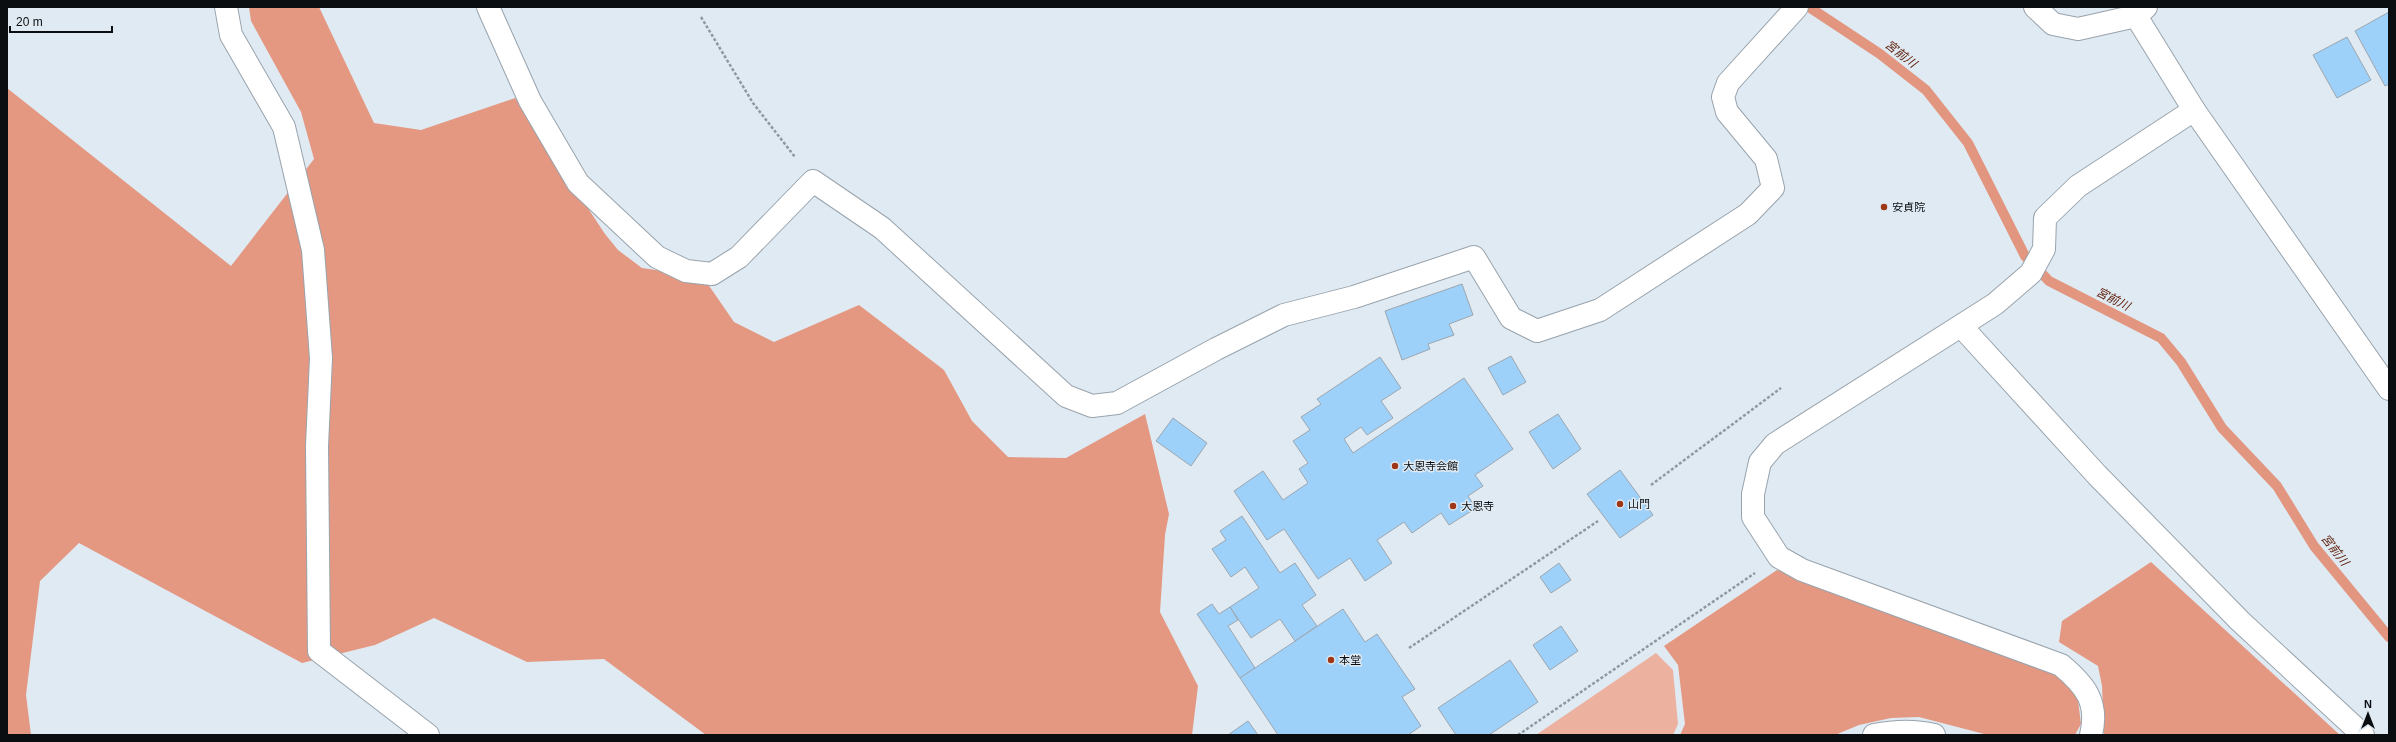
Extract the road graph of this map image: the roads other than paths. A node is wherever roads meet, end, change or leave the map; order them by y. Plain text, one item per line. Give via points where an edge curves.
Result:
1 (226, 7) edge
2 (488, 7) edge
3 (1797, 7) edge
4 (2035, 7) edge
5 (2141, 12) edge
6 (2194, 110) junction
7 (1961, 326) junction
8 (2389, 389) edge
9 (428, 735) edge
10 (1874, 735) edge
11 (1934, 735) edge
12 (2091, 735) edge
13 (2363, 735) edge

1 - 9 street via 231,35 284,127 313,250 321,358 316,446 319,652
2 - 3 street via 530,101 578,183 657,257 686,271 712,274 739,257 813,181 882,228 1066,396 1092,406 1117,403 1284,315 1354,297 1474,257 1511,318 1537,331 1600,310 1748,214 1773,188 1766,159 1727,112 1723,97 1728,83
4 - 5 street via 2054,24 2078,29
5 - 6 street
6 - 7 street via 2078,186 2045,218 2044,249 2031,273 1995,304
6 - 8 street
7 - 12 street via 1775,444 1760,462 1753,494 1753,517 1779,557 1802,570 2061,664 2079,680 2092,703
7 - 13 street via 2098,475 2240,621
10 - 11 street via 1889,732 1920,732

